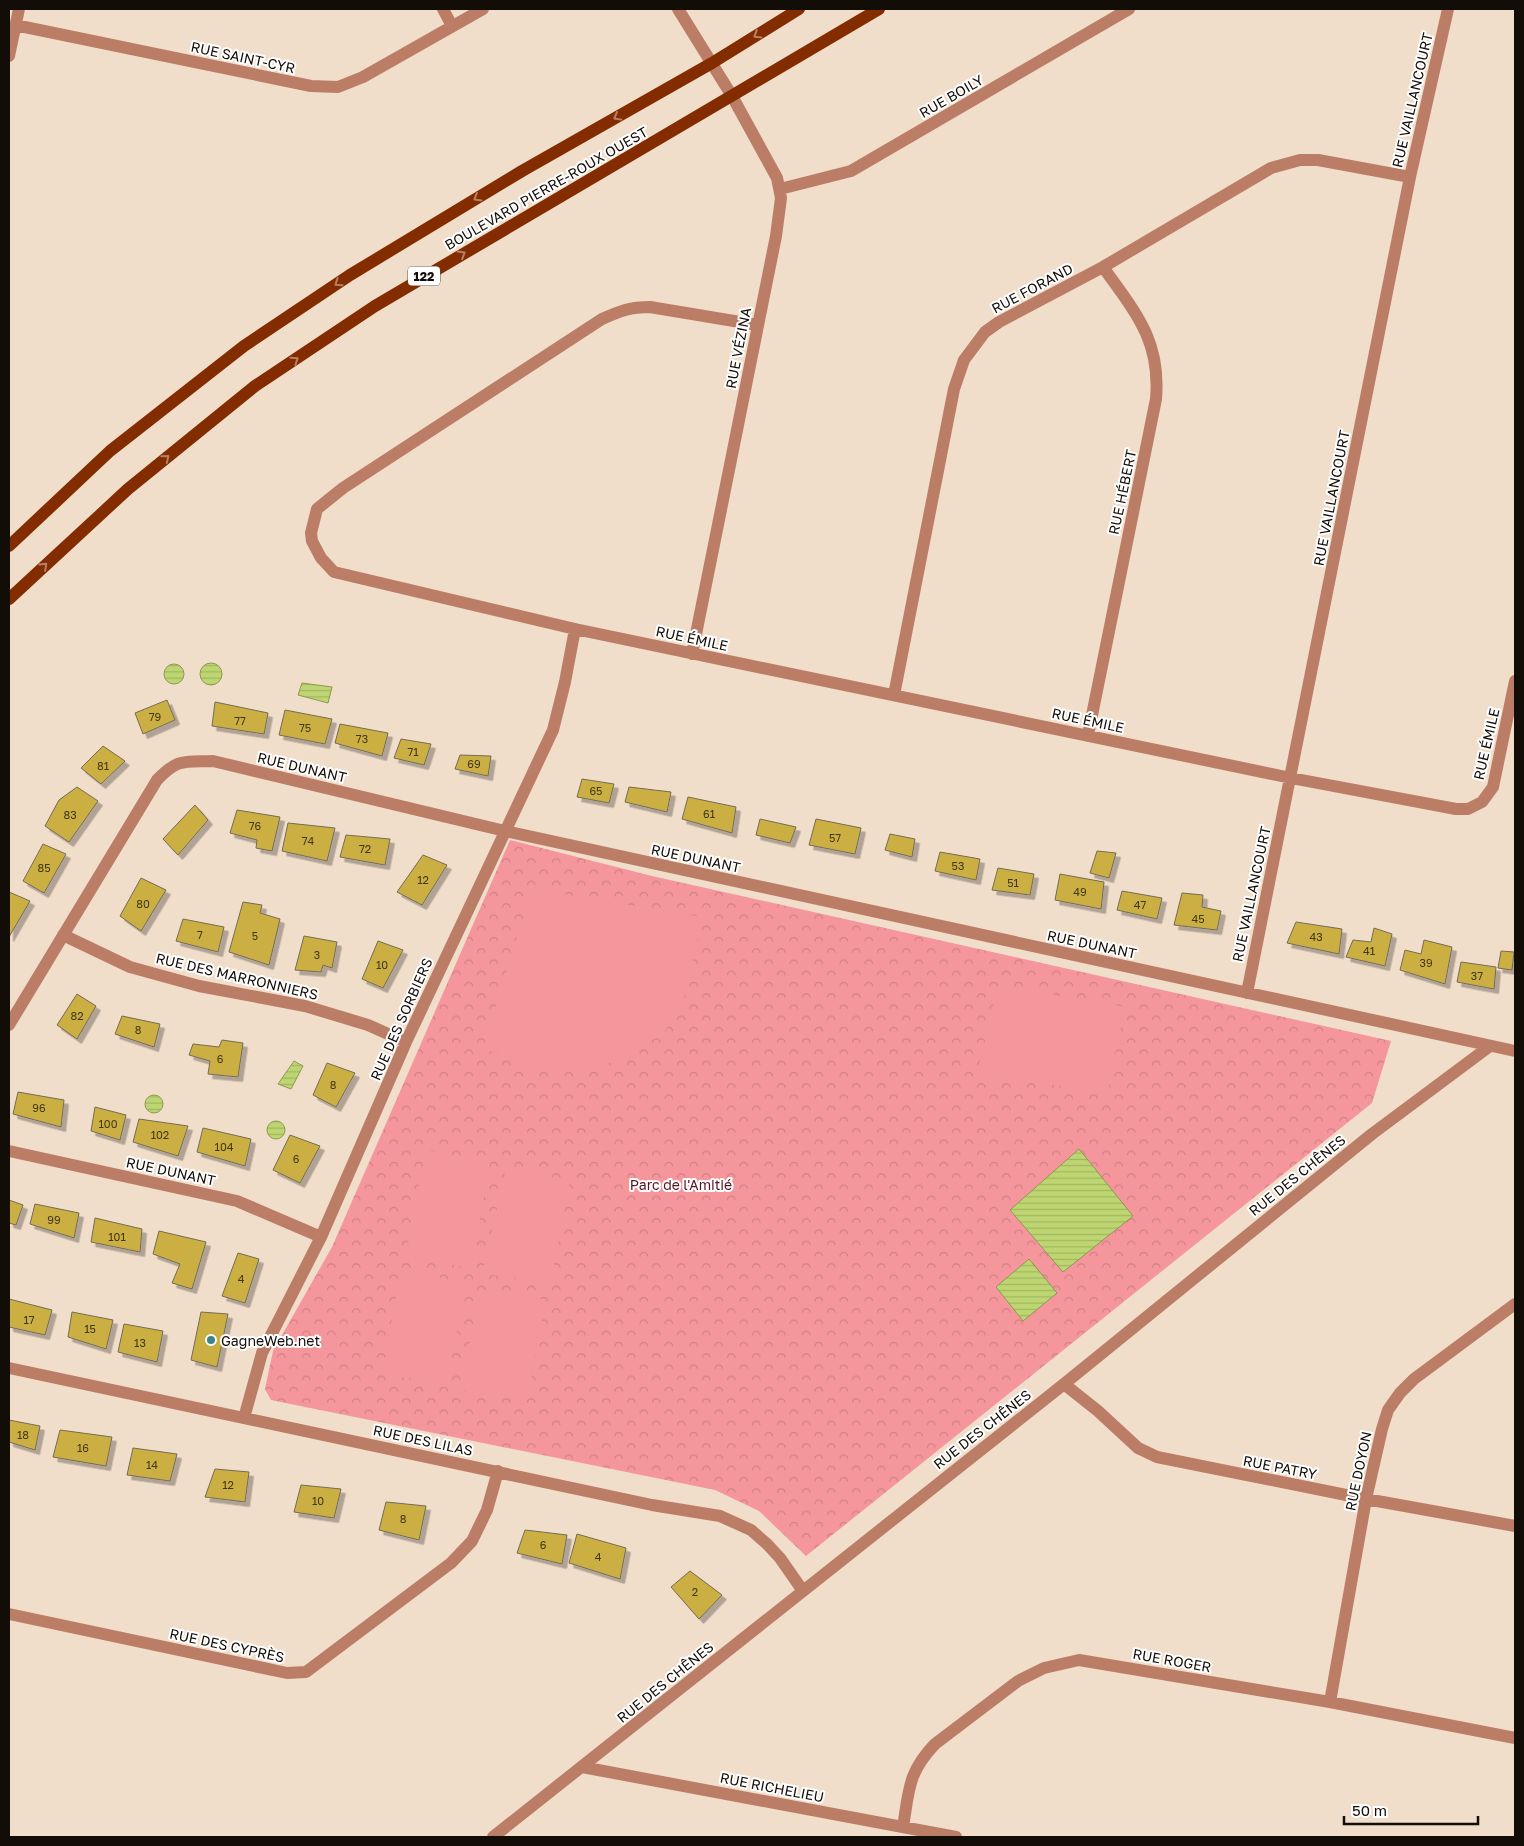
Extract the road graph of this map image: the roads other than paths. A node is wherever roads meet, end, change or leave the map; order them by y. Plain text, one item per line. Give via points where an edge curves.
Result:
1 (18, 9) edge
2 (443, 9) edge
3 (483, 9) edge
4 (678, 9) edge
5 (799, 9) edge
6 (879, 9) edge
7 (1129, 9) edge
8 (1448, 9) edge
9 (15, 25) junction
10 (452, 26) junction
11 (9, 56) edge
12 (712, 63) junction
13 (732, 96) junction
14 (1410, 177) junction
15 (780, 189) junction
16 (1103, 267) junction
17 (758, 326) junction
18 (9, 546) edge
19 (9, 599) edge
20 (574, 629) junction
21 (692, 654) junction
22 (1515, 682) edge
23 (894, 695) junction
24 (1088, 736) junction
25 (1291, 778) junction
26 (505, 831) junction
27 (63, 935) junction
28 (1247, 993) junction
29 (9, 1025) edge
30 (406, 1042) junction
31 (1490, 1046) junction
32 (1515, 1051) edge
33 (9, 1151) edge
34 (321, 1237) junction
35 (1515, 1304) edge
36 (9, 1368) edge
37 (1064, 1384) junction
38 (244, 1418) junction
39 (498, 1471) junction
40 (1366, 1499) junction
41 (1515, 1526) edge
42 (803, 1592) junction
43 (9, 1614) edge
44 (1330, 1702) junction
45 (1515, 1738) edge
46 (582, 1767) junction
47 (903, 1827) junction
48 (493, 1837) edge
49 (956, 1837) edge

1 - 9 street
2 - 10 street
3 - 10 street, RUE SAINT-CYR
4 - 12 street, RUE VÉZINA
5 -> 12 main road, BOULEVARD PIERRE-ROUX OUEST
6 - 13 main road, BOULEVARD PIERRE-ROUX OUEST / 122
7 - 15 street, RUE BOILY via 851,171
8 - 14 street, RUE VAILLANCOURT
9 - 10 street, RUE SAINT-CYR via 311,86 338,87 363,77
9 - 11 street
12 - 13 street, RUE VÉZINA
12 -> 18 main road, BOULEVARD PIERRE-ROUX OUEST via 522,171 350,275 244,346 110,450
13 - 15 street, RUE VÉZINA
19 -> 13 main road, BOULEVARD PIERRE-ROUX OUEST / 122 via 128,489 255,386 375,306
14 - 16 street, RUE FORAND via 1318,160 1300,160 1279,166 1260,174
14 - 25 street, RUE VAILLANCOURT
15 - 17 street, RUE VÉZINA via 776,236
16 - 23 street, RUE FORAND via 998,322 985,332 964,360 954,389
16 - 24 street, RUE HÉBERT via 1144,327 1153,350 1158,384
17 - 20 street, RUE ÉMILE via 666,309 632,307 619,311 351,482 317,509 312,523 312,541 334,572
17 - 21 street, RUE VÉZINA
20 - 21 street, RUE ÉMILE
20 - 26 street, RUE DES SORBIERS via 553,730
21 - 23 street, RUE ÉMILE
22 - 25 street, RUE ÉMILE via 1493,787 1482,802 1468,809
23 - 24 street, RUE ÉMILE
24 - 25 street, RUE ÉMILE
25 - 28 street, RUE VAILLANCOURT
26 - 27 street, RUE DUNANT via 213,761 183,761 169,769 150,790
26 - 28 street, RUE DUNANT
26 - 30 street, RUE DES SORBIERS
27 - 29 street, RUE DUNANT
27 - 30 street, RUE DES MARRONNIERS via 130,967 199,986 305,1006 368,1025
28 - 31 street, RUE DUNANT
30 - 34 street, RUE DES SORBIERS
31 - 32 street, RUE DUNANT
31 - 37 street, RUE DES CHÊNES via 1372,1134
33 - 34 street, RUE DUNANT via 237,1200
34 - 38 street, RUE DES SORBIERS via 262,1353
35 - 40 street, RUE DOYON via 1414,1379 1400,1393 1388,1410
36 - 38 street, RUE DES LILAS
37 - 40 street, RUE PATRY via 1138,1448 1157,1457
37 - 42 street, RUE DES CHÊNES
38 - 39 street, RUE DES LILAS
39 - 42 street, RUE DES LILAS via 652,1505 720,1516 751,1530 767,1544
39 - 43 street, RUE DES CYPRÈS via 487,1510 472,1541 451,1564 306,1672 287,1673
40 - 41 street, RUE PATRY
40 - 44 street, RUE DOYON
42 - 46 street, RUE DES CHÊNES
44 - 45 street, RUE ROGER
44 - 47 street, RUE ROGER via 1098,1662 1079,1660 1052,1666 1018,1681 923,1756 910,1783
46 - 47 street, RUE RICHELIEU
46 - 48 street, RUE DES CHÊNES
47 - 49 street, RUE RICHELIEU

